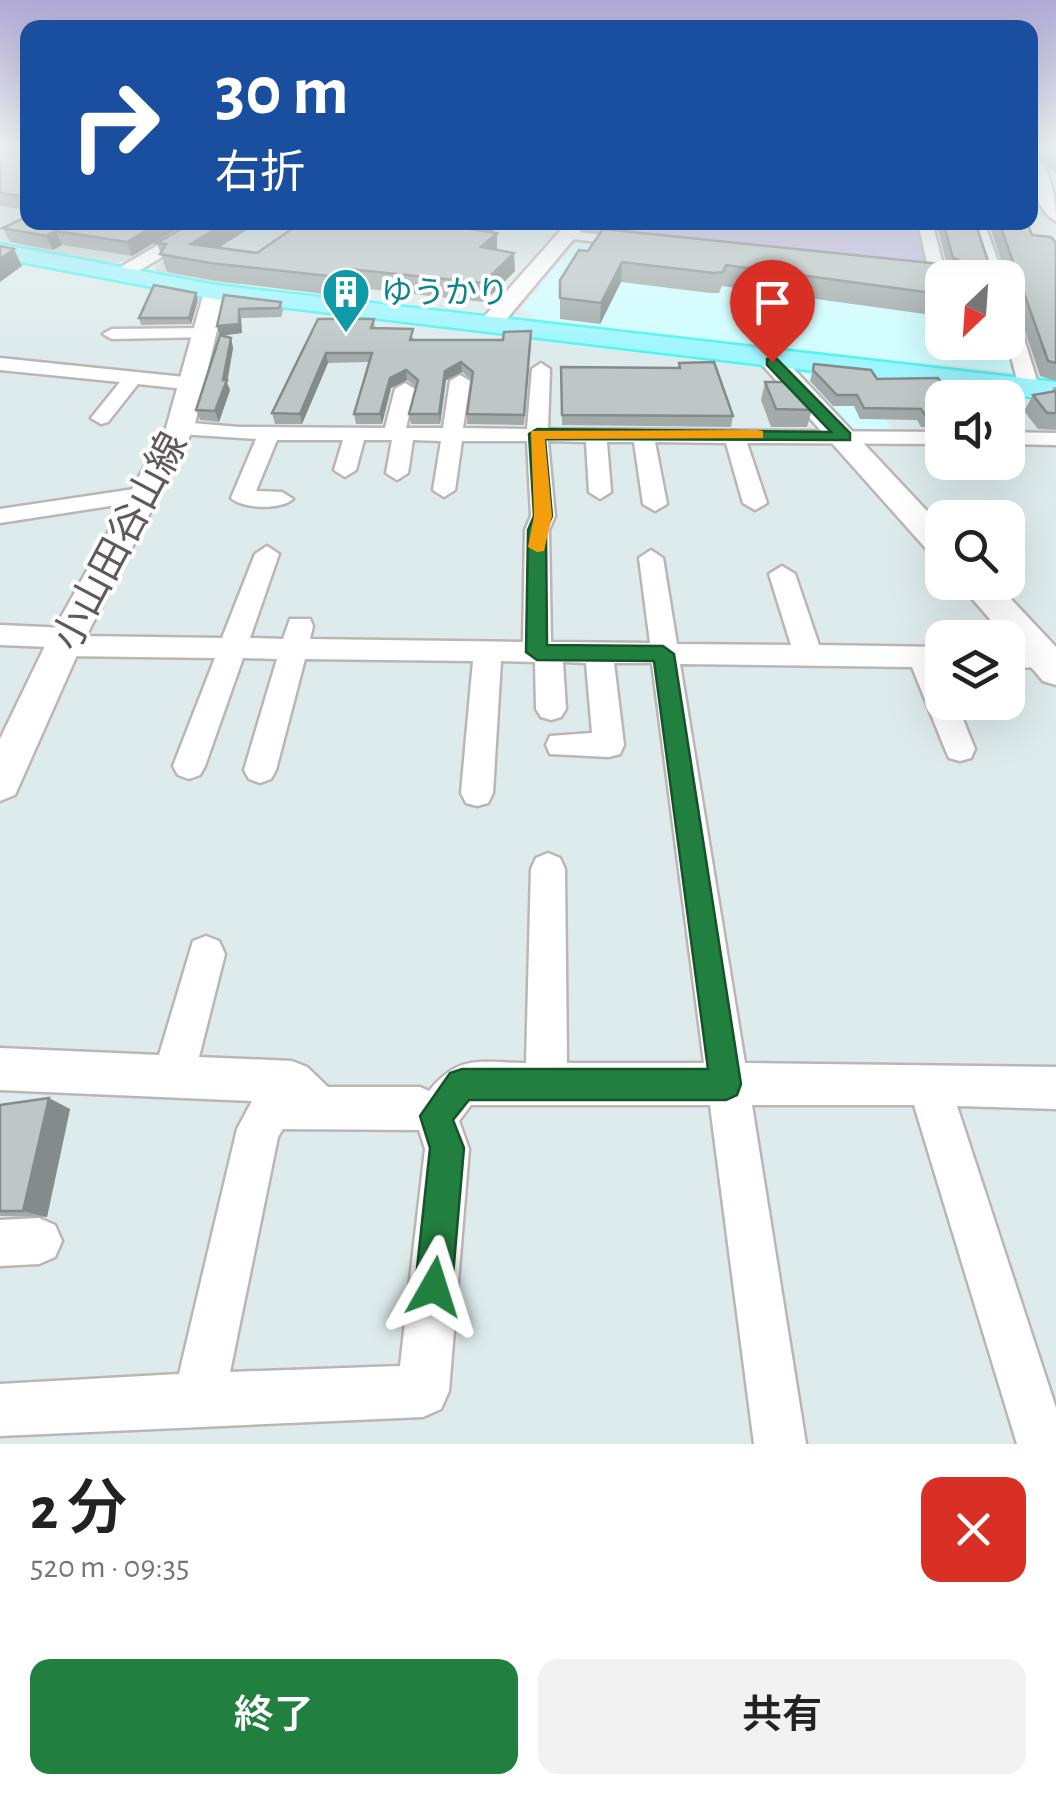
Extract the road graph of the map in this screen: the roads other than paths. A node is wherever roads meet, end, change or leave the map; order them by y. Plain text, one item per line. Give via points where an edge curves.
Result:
1 (198, 230) edge
2 (573, 230) edge
3 (579, 230) edge
4 (928, 230) edge
5 (980, 230) edge
6 (658, 245) edge
7 (0, 251) edge
8 (938, 260) edge
9 (990, 260) edge
10 (919, 274) edge
11 (925, 275) edge
12 (118, 276) junction
13 (215, 292) junction
14 (491, 323) junction
15 (206, 332) junction
16 (112, 334) dead end
17 (1025, 352) edge
18 (766, 354) junction
19 (0, 364) edge
20 (541, 370) dead end
21 (69, 372) junction
22 (0, 378) edge
23 (132, 379) junction
24 (460, 381) dead end
25 (194, 384) junction
26 (405, 389) dead end
27 (1042, 389) edge
28 (101, 418) dead end
29 (180, 428) junction
30 (269, 433) junction
31 (355, 434) junction
32 (399, 434) junction
33 (452, 434) junction
34 (537, 434) junction
35 (734, 434) junction
36 (596, 435) junction
37 (643, 436) junction
38 (844, 437) junction
39 (925, 438) edge
40 (1025, 438) edge
41 (1056, 439) edge
42 (345, 470) dead end
43 (397, 473) dead end
44 (444, 490) dead end
45 (600, 492) dead end
46 (141, 495) junction
47 (282, 500) dead end
48 (755, 502) dead end
49 (655, 504) dead end
50 (0, 516) edge
51 (925, 527) edge
52 (266, 554) dead end
53 (657, 558) dead end
54 (782, 574) dead end
55 (990, 600) edge
56 (0, 635) edge
57 (297, 638) junction
58 (65, 642) junction
59 (232, 648) junction
60 (488, 652) junction
61 (543, 653) junction
62 (598, 653) junction
63 (671, 654) junction
64 (808, 655) junction
65 (925, 656) edge
66 (1041, 661) edge
67 (551, 709) dead end
68 (951, 720) edge
69 (560, 745) dead end
70 (960, 749) dead end
71 (189, 766) dead end
72 (260, 770) dead end
73 (0, 783) edge
74 (477, 793) dead end
75 (548, 869) dead end
76 (206, 954) dead end
77 (0, 1069) edge
78 (173, 1079) junction
79 (546, 1084) junction
80 (726, 1084) junction
81 (929, 1084) junction
82 (1056, 1088) edge
83 (320, 1108) junction
84 (436, 1116) junction
85 (200, 1398) junction
86 (0, 1410) edge
87 (1036, 1430) dead end
88 (780, 1444) edge

1 - 12 street
2 - 14 street
3 - 6 street
4 - 8 street
5 - 9 street
7 - 12 main road
10 - 11 street
12 - 13 main road
13 - 14 main road
13 - 15 street, 小山田谷山線
14 - 18 main road
15 - 16 street
15 - 25 street, 小山田谷山線
17 - 27 street
18 - 27 main road
18 - 38 street
19 - 21 street
20 - 34 street
21 - 22 street
21 - 23 street
23 - 25 street
23 - 28 street
24 - 33 street
25 - 29 street, 小山田谷山線
26 - 32 street
29 - 30 street
29 - 46 street, 小山田谷山線
30 - 31 street
30 - 47 street via 242,498
31 - 32 street
31 - 42 street
32 - 33 street
32 - 43 street
33 - 34 street
33 - 44 street
34 - 36 street
34 - 61 street
35 - 37 street
35 - 38 street
35 - 48 street
36 - 37 street
36 - 45 street
37 - 49 street
38 - 39 street
38 - 51 street
40 - 41 street
46 - 50 street
46 - 58 street, 小山田谷山線
52 - 59 street
53 - 63 street
54 - 64 street
55 - 66 street
56 - 58 street
57 - 59 street
57 - 60 street
57 - 72 street
58 - 59 street
58 - 73 street, 小山田谷山線
59 - 71 street
60 - 61 street
60 - 74 street
61 - 62 street
61 - 67 street
62 - 63 street
62 - 69 street via 609,745
63 - 64 street
63 - 80 street
64 - 65 street
68 - 70 street
75 - 79 street
76 - 78 street
77 - 78 street
78 - 83 street via 292,1082
79 - 80 street
79 - 84 street via 462,1084
80 - 81 street
80 - 88 street
81 - 82 street
81 - 87 street
83 - 84 street via 420,1108
83 - 85 street via 279,1108 258,1129
84 - 85 street via 447,1148 423,1391
85 - 86 street

